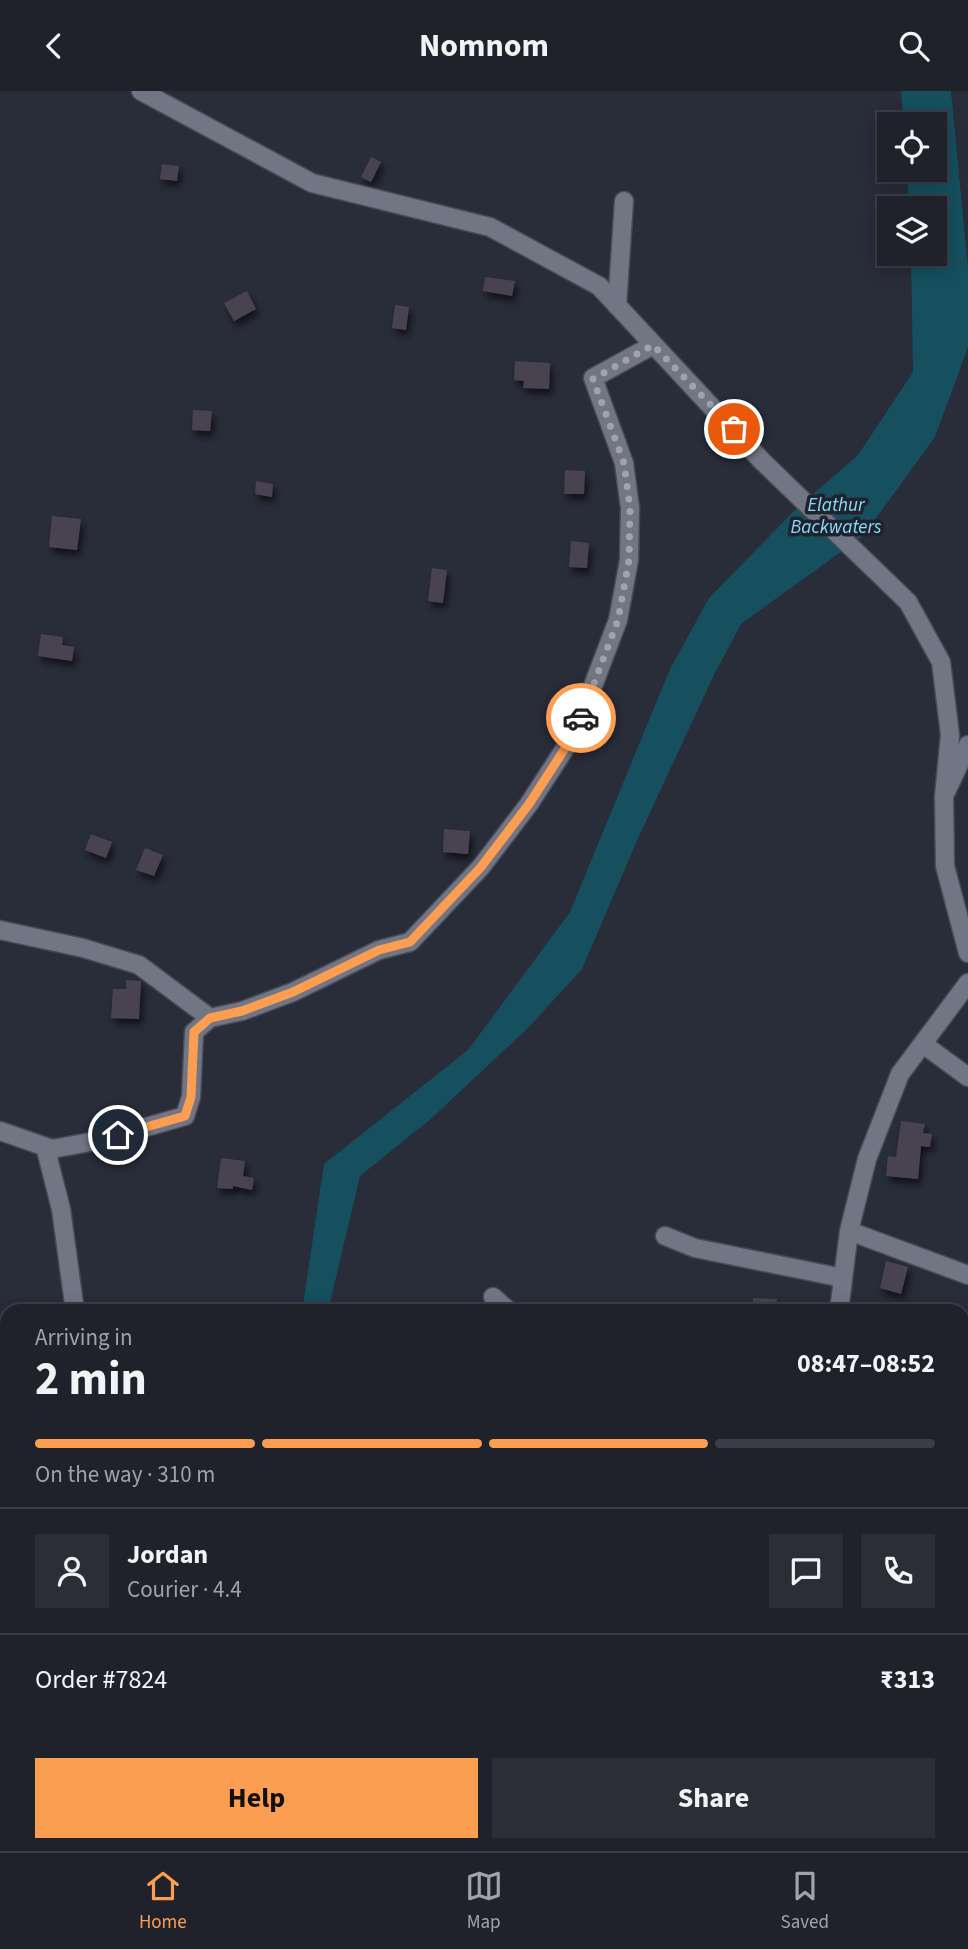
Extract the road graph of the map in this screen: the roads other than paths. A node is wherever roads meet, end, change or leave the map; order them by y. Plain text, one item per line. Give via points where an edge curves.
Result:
1 (141, 91) edge
2 (624, 201) dead end
3 (617, 306) junction
4 (653, 345) junction
5 (967, 751) edge
6 (944, 796) junction
7 (0, 930) edge
8 (968, 953) edge
9 (968, 983) edge
10 (210, 1018) junction
11 (923, 1044) junction
12 (968, 1077) edge
13 (0, 1131) edge
14 (52, 1149) junction
15 (849, 1231) junction
16 (666, 1236) dead end
17 (968, 1275) edge
18 (843, 1278) junction
19 (493, 1297) dead end
20 (74, 1304) edge
21 (501, 1304) edge
22 (840, 1304) edge

1 - 3 street via 312,183 490,227 599,286
2 - 3 street
3 - 4 street
4 - 6 street via 762,461 908,602 940,662 950,735
4 - 10 street via 593,379 624,463 630,508 629,560 618,620 575,733 529,804 481,867 410,942 379,950 293,992
5 - 6 street
6 - 8 street via 945,866
7 - 10 street via 139,965
9 - 11 street
10 - 14 street via 194,1032 191,1097 185,1116
11 - 12 street
11 - 15 street via 900,1074 867,1159
13 - 14 street
14 - 20 street via 47,1154 48,1164 61,1209
15 - 17 street
15 - 18 street
16 - 18 street via 695,1248
18 - 22 street
19 - 21 street

